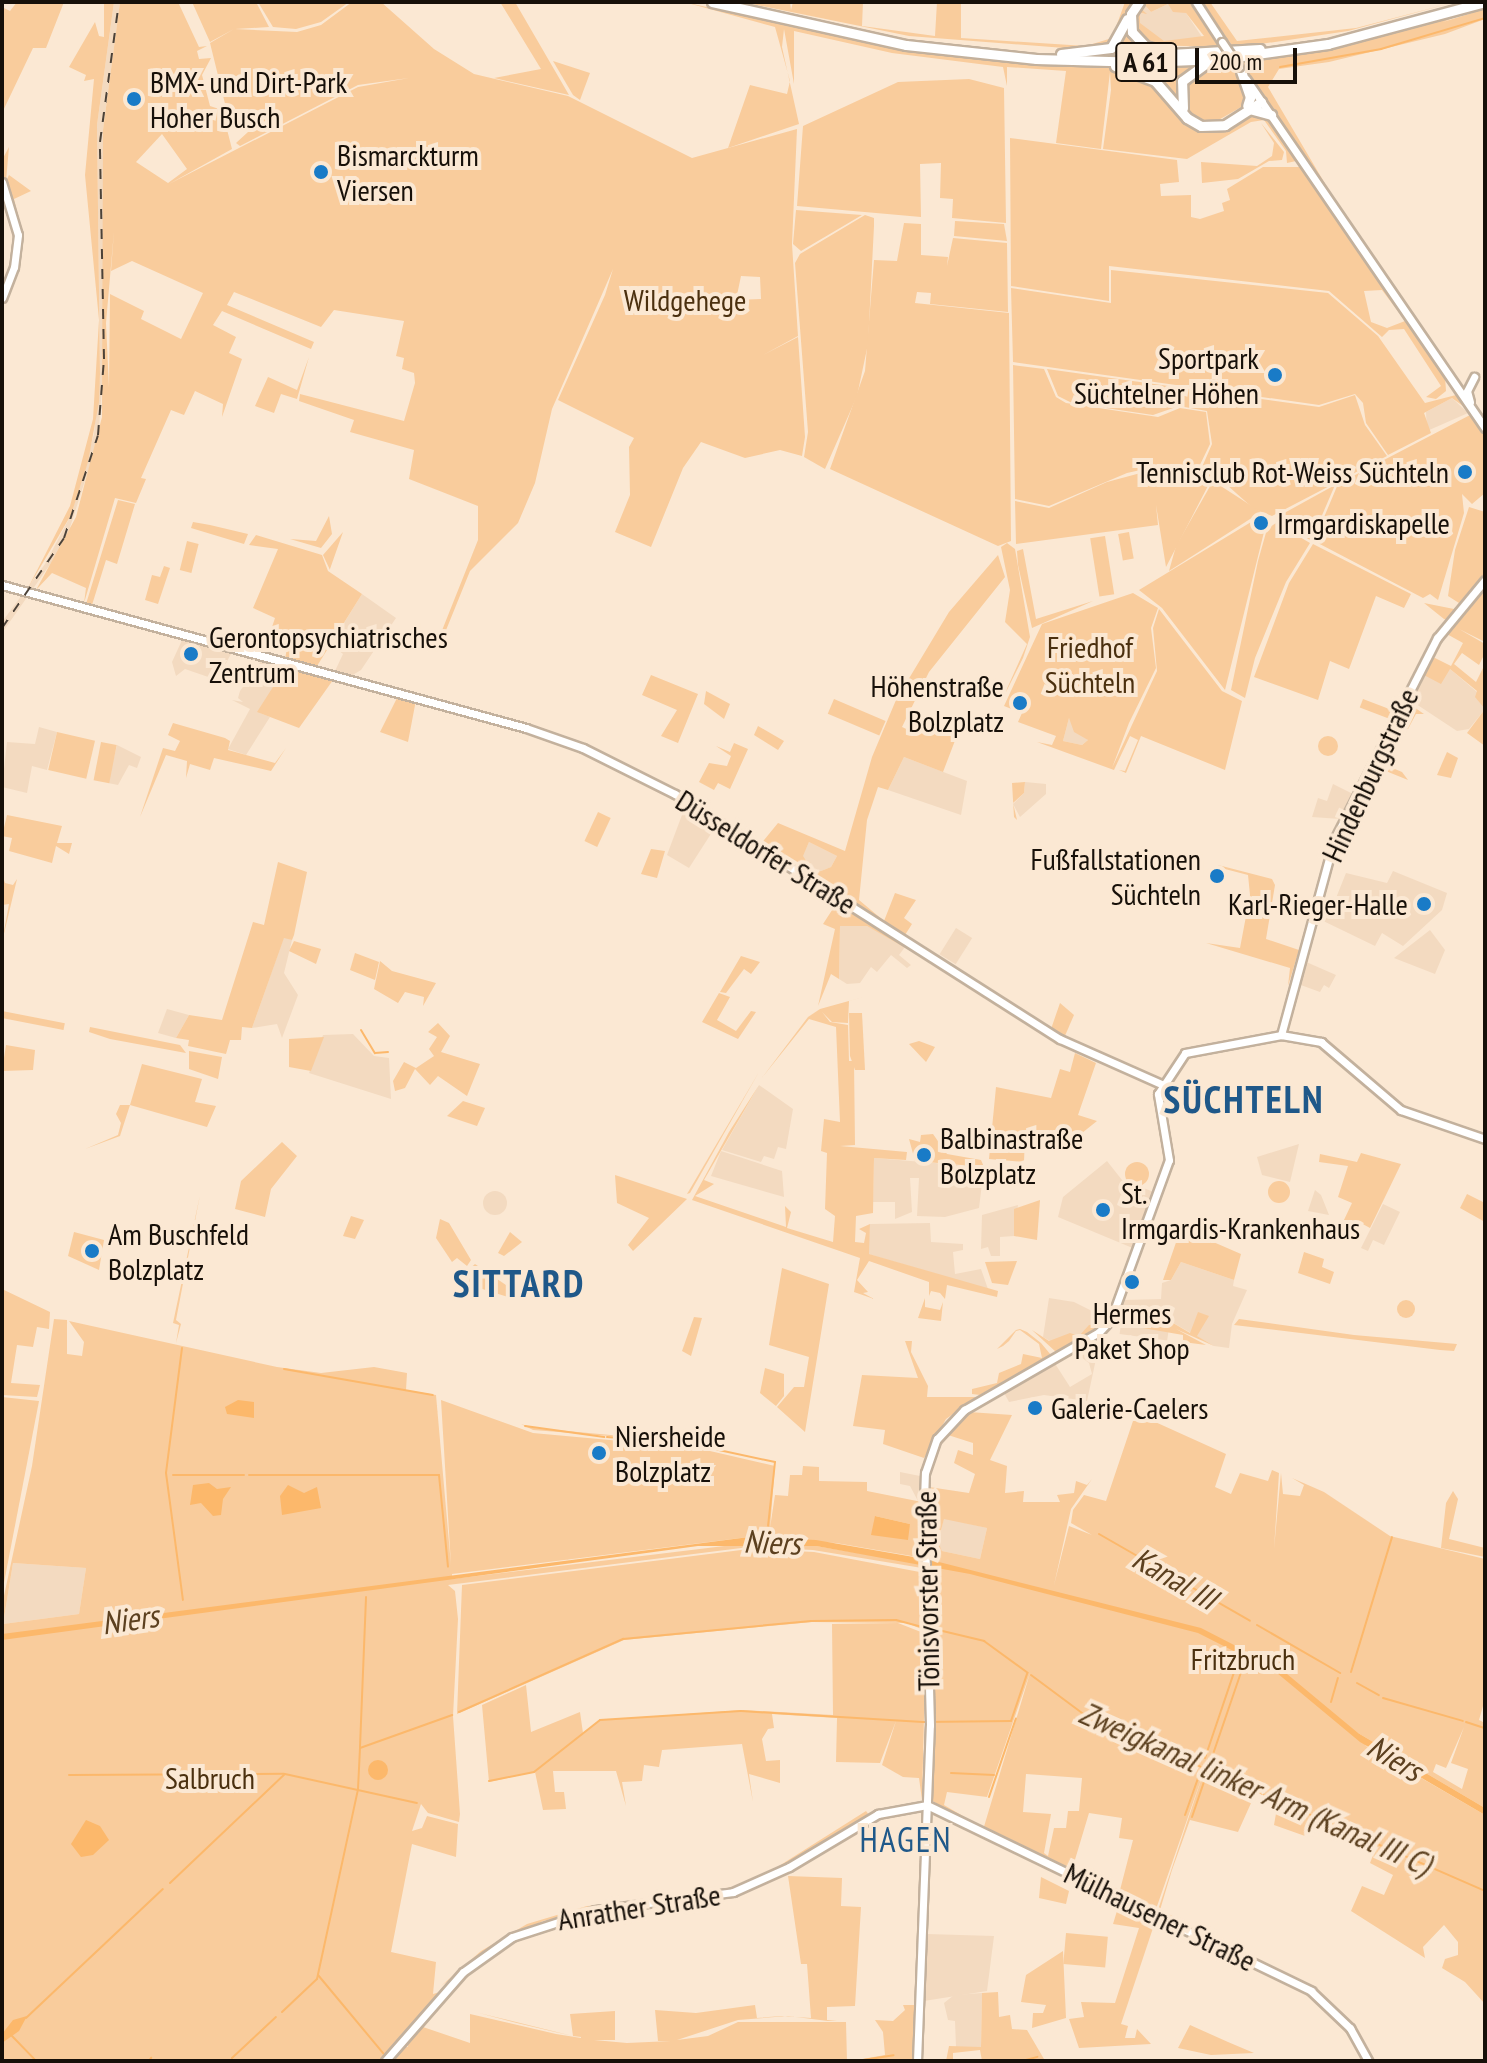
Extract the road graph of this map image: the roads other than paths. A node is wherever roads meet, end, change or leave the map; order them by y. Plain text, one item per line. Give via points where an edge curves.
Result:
1 (712, 2) edge
2 (732, 2) edge
3 (1137, 2) edge
4 (1196, 2) edge
5 (1468, 2) edge
6 (1485, 2) edge
7 (1061, 54) junction
8 (1198, 54) junction
9 (1221, 59) junction
10 (1072, 61) junction
11 (1240, 69) junction
12 (1260, 100) junction
13 (1248, 108) junction
14 (1271, 115) junction
15 (2, 182) edge
16 (2, 298) edge
17 (1474, 377) dead end
18 (1473, 412) junction
19 (1485, 428) edge
20 (1485, 580) edge
21 (2, 585) edge
22 (1281, 1035) junction
23 (1161, 1084) junction
24 (1482, 1138) edge
25 (927, 1805) junction
26 (385, 2061) edge
27 (917, 2061) edge
28 (1368, 2061) edge

1 - 10 highway, A 61 via 890,43
2 - 7 highway, A 61 via 905,39
3 - 7 highway via 1114,46
3 - 8 highway via 1129,23 1138,41 1159,50
4 - 11 main road, bridge
5 - 8 highway, A 61 via 1313,41
6 - 9 highway, A 61 via 1384,33
7 - 8 highway, A 61
9 - 10 highway, A 61
9 - 13 highway via 1187,73 1180,87 1182,107 1195,121 1212,125
10 - 13 highway via 1147,76 1201,126 1221,126
11 - 12 main road
11 - 13 highway via 1250,97
12 - 13 highway
12 - 14 main road
13 - 14 highway
14 - 18 main road
15 - 16 main road via 18,235
17 - 18 main road via 1467,391
18 - 19 main road
20 - 22 main road, Hindenburgstraße via 1437,638 1334,840
21 - 23 main road, Düsseldorfer Straße via 540,732 649,779 1060,1039
22 - 23 main road via 1185,1053
22 - 24 main road via 1331,1047 1399,1108
23 - 25 main road, Tönisvorster Straße via 1157,1106 1169,1142 1167,1169 1112,1316 1099,1332 964,1410 941,1434 925,1473
25 - 26 main road, Anrather Straße via 878,1814 789,1867 733,1892 688,1902 595,1910 512,1937 463,1972
25 - 27 main road, Tönisvorster Straße
25 - 28 main road, Mülhausener Straße via 1311,1991 1350,2028

